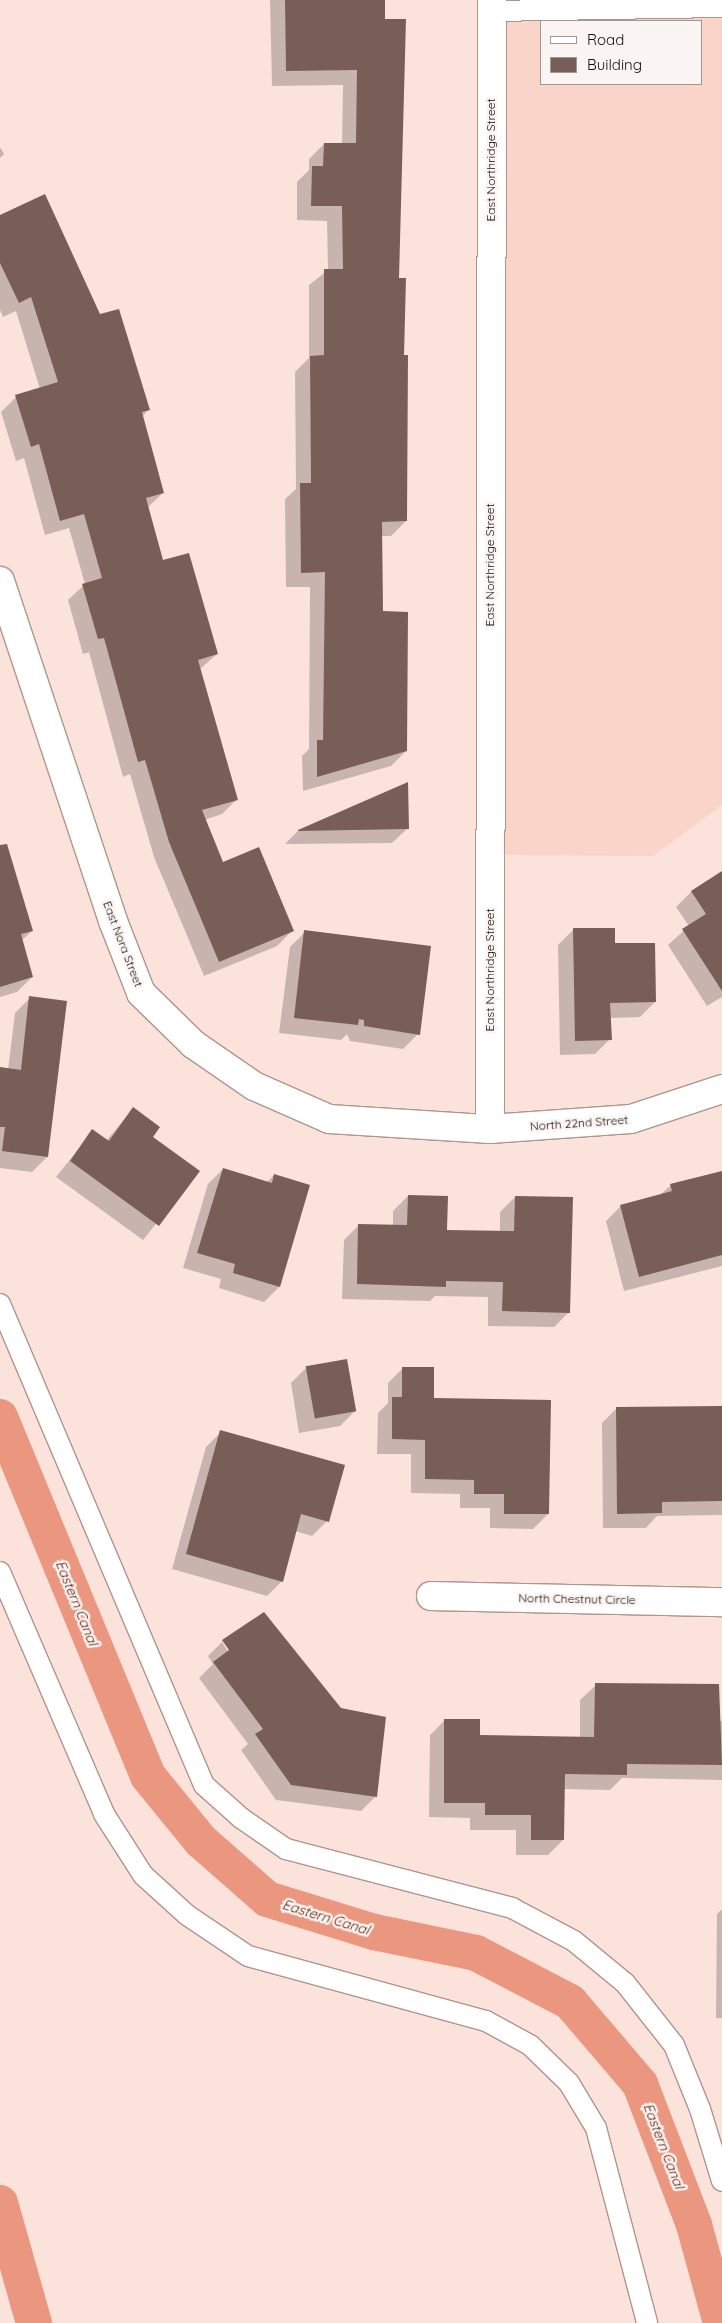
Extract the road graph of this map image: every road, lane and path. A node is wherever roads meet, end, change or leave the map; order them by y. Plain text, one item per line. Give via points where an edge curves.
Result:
1 (674, 3) edge
2 (492, 6) edge
3 (722, 7) edge
4 (0, 581) edge
5 (722, 1089) edge
6 (490, 1129) junction
7 (0, 1304) edge
8 (0, 1572) edge
9 (431, 1596) dead end
10 (722, 1602) edge
11 (722, 2180) edge
12 (647, 2323) edge

1 - 2 lane
1 - 3 lane
2 - 6 street, East Northridge Street
4 - 6 street, East Nora Street via 113,921 141,993 193,1044 239,1075 329,1119
5 - 6 street, North 22nd Street via 631,1119
7 - 11 lane via 204,1785 241,1818 286,1849 512,1908 574,1941 625,1983 674,2045 700,2109
8 - 12 lane via 104,1814 144,1874 187,1915 248,1956 486,2020 530,2045 569,2084 596,2128
9 - 10 street, North Chestnut Circle

